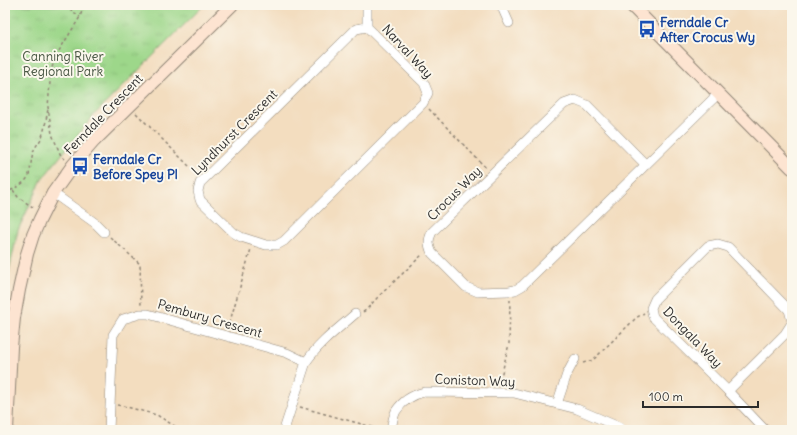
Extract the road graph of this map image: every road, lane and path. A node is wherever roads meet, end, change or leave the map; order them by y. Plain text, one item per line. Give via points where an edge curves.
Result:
1 (65, 5) edge
2 (84, 5) edge
3 (232, 5) edge
4 (367, 5) edge
5 (501, 5) edge
6 (631, 5) edge
7 (80, 17) junction
8 (509, 23) dead end
9 (367, 27) junction
10 (428, 93) joint
11 (718, 94) junction
12 (423, 103) junction
13 (129, 106) junction
14 (48, 107) junction
15 (66, 160) dead end
16 (646, 165) junction
17 (792, 168) edge
18 (492, 173) junction
19 (203, 180) junction
20 (12, 190) junction
21 (5, 193) edge
22 (53, 193) junction
23 (36, 209) dead end
24 (104, 232) joint
25 (254, 242) junction
26 (430, 248) junction
27 (509, 291) junction
28 (652, 311) junction
29 (140, 314) junction
30 (355, 314) joint
31 (792, 322) edge
32 (226, 336) junction
33 (575, 359) joint
34 (306, 362) junction
35 (728, 391) junction
36 (499, 392) junction
37 (292, 404) junction
38 (557, 404) junction
39 (109, 405) junction
40 (7, 430) edge
41 (109, 430) edge
42 (188, 430) edge
43 (284, 430) edge
44 (383, 430) edge
45 (391, 430) edge
46 (622, 430) edge
47 (765, 430) edge

1 - 7 path
2 - 7 path
3 - 13 street, Ferndale Crescent
4 - 9 street, Narval Way
5 - 8 street
6 - 11 street
7 - 14 path via 57,54 51,70
9 - 10 street, Narval Way via 424,83
9 - 19 street, Lyndhurst Crescent via 356,29
10 - 12 street, Lyndhurst Crescent
11 - 16 street
11 - 17 street
12 - 18 path
12 - 25 street, Lyndhurst Crescent via 284,241 277,245
13 - 19 path
13 - 22 street, Ferndale Crescent via 73,165
14 - 15 path via 52,134 61,156
14 - 20 path via 41,138 31,160 30,173 26,180
16 - 18 street, Crocus Way via 587,105 575,100 564,104
16 - 27 street via 522,286
18 - 26 street, Crocus Way via 432,232 428,239
19 - 25 street, Lyndhurst Crescent via 198,191 200,200 234,233
20 - 21 path
20 - 23 path
22 - 24 street
22 - 40 street, Ferndale Crescent via 33,235 19,290 11,347
24 - 29 path via 140,264
25 - 32 path
26 - 27 street via 466,287 478,292
26 - 30 path via 366,310
27 - 36 path via 508,344
28 - 31 street, Dongala Way via 655,299 708,246 718,244 728,247 789,310
28 - 33 path via 636,318 593,360 581,363
28 - 35 street, Dongala Way via 653,317
29 - 32 street, Pembury Crescent
29 - 39 street, Pembury Crescent via 123,319 113,335
30 - 34 street
31 - 35 street, Dongala Way via 785,334
32 - 34 street, Pembury Crescent
33 - 38 street
34 - 37 street
35 - 47 street, Dongala Way
36 - 38 street, Coniston Way via 514,393
36 - 45 street, Coniston Way via 416,394 408,398 396,412
37 - 43 street
37 - 44 path
38 - 46 street, Coniston Way via 577,409
39 - 41 street, Pembury Crescent
39 - 42 path via 157,415 179,429

